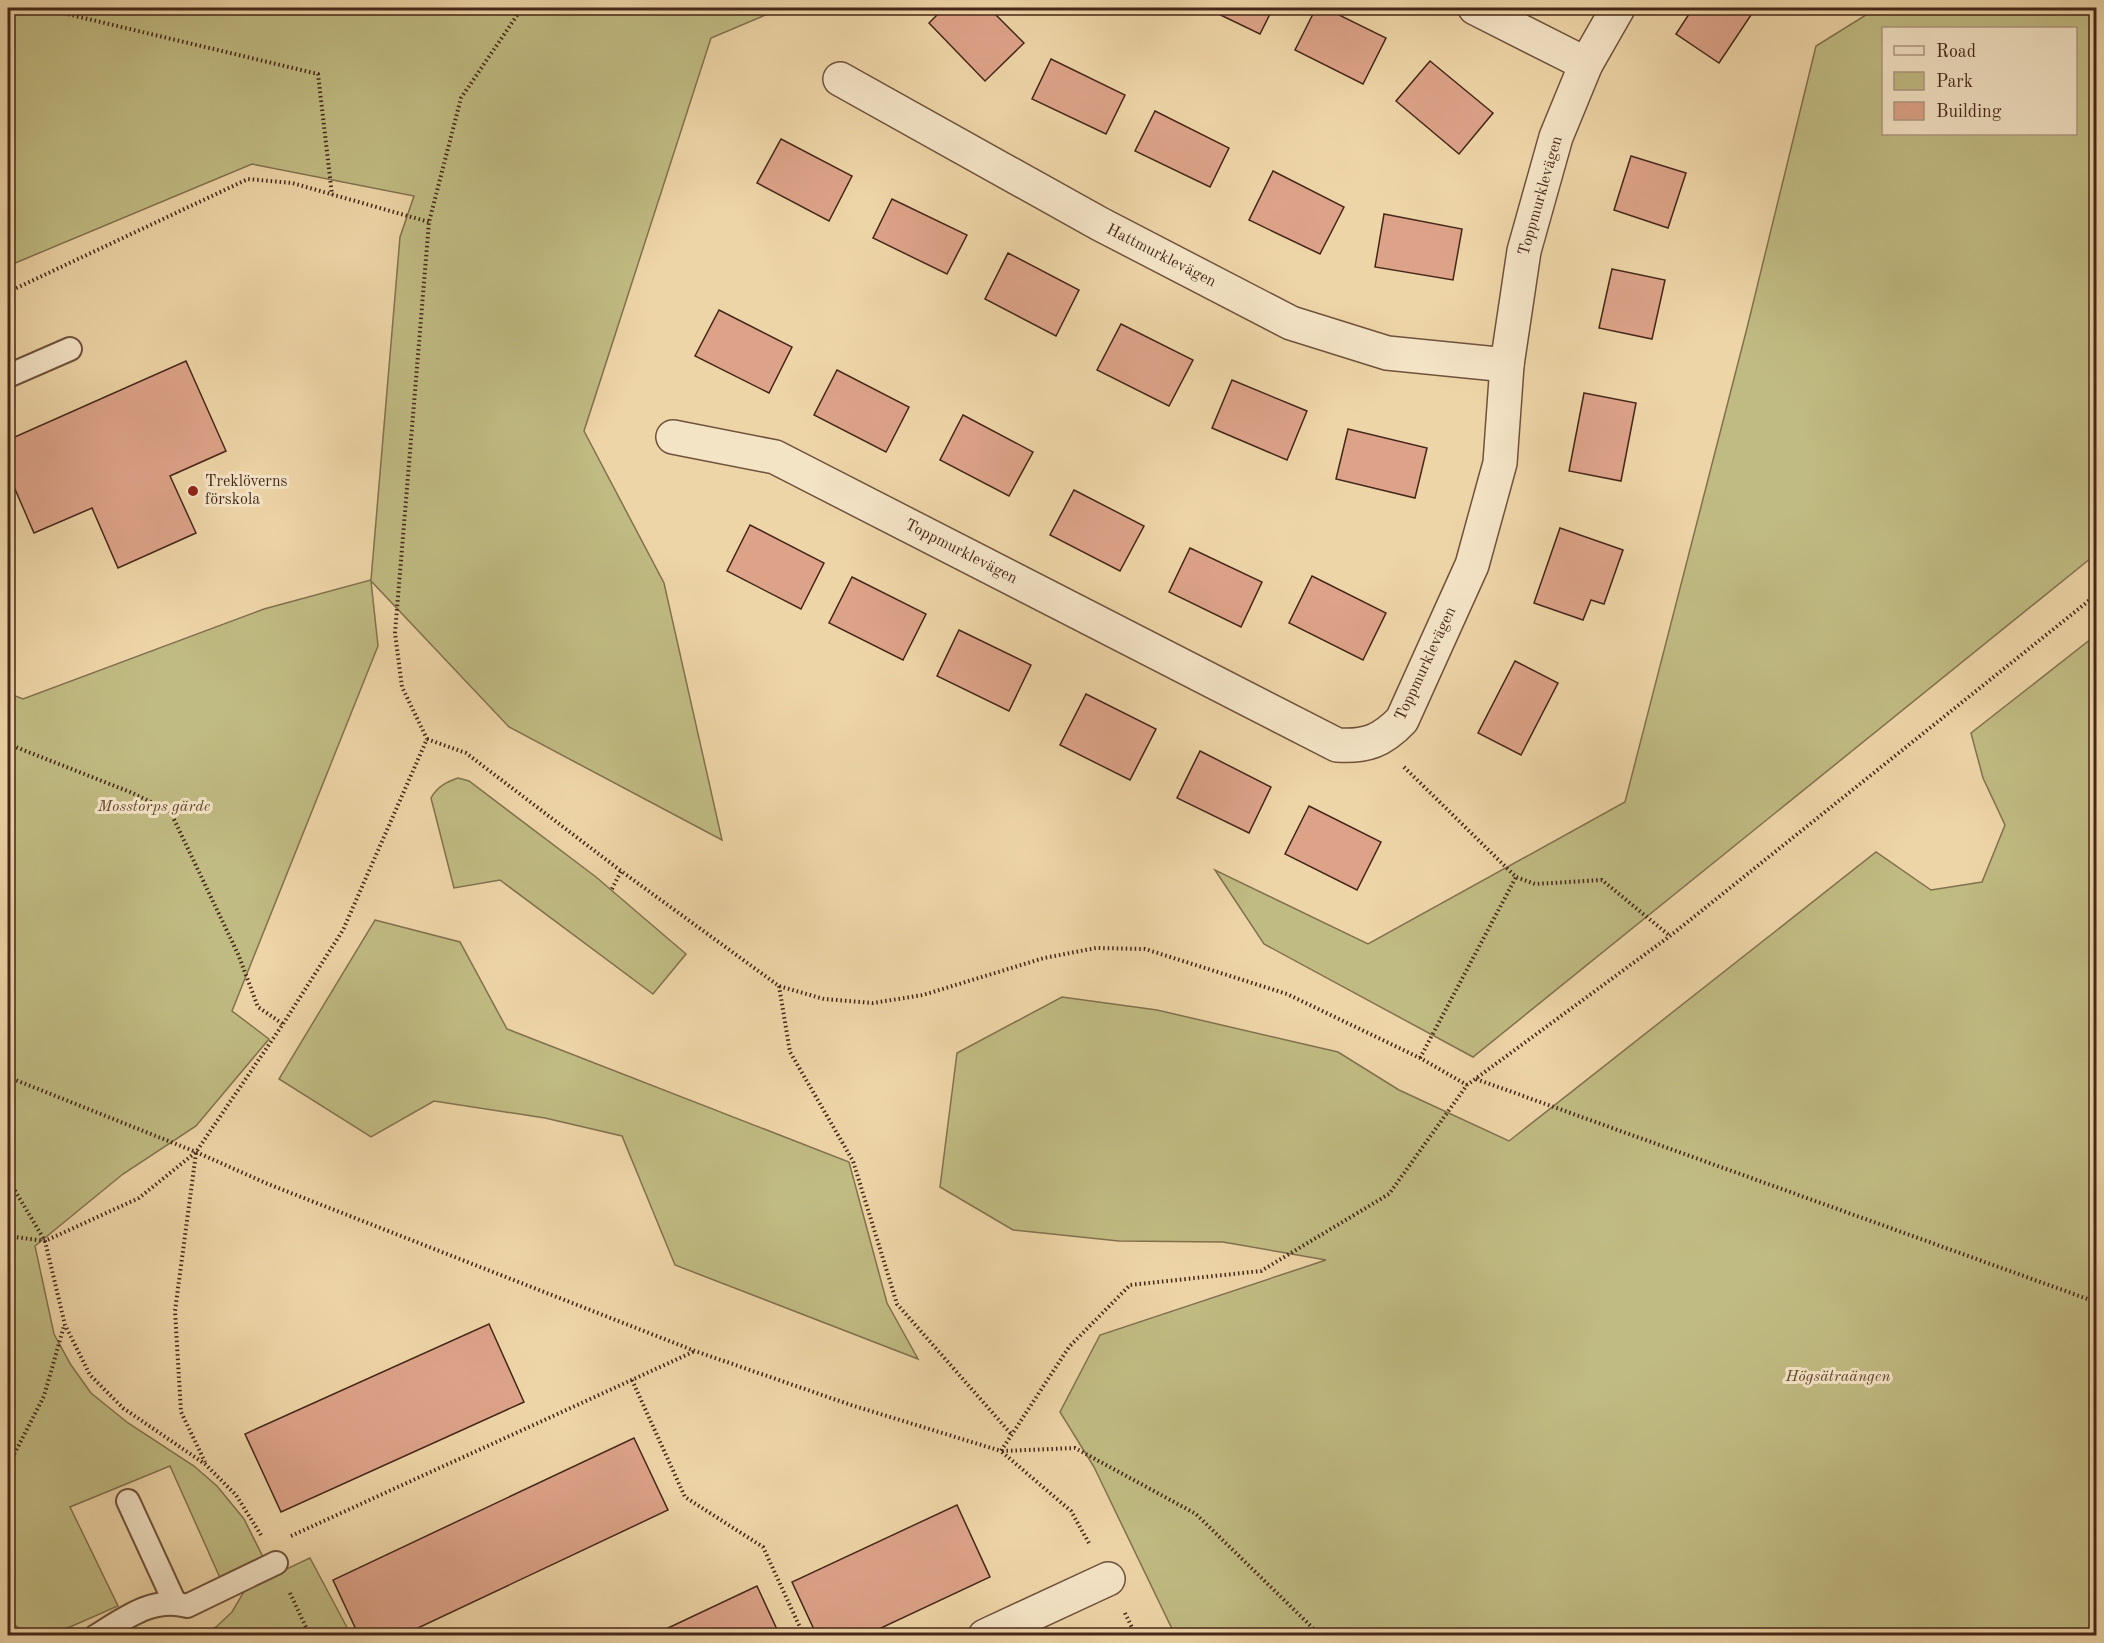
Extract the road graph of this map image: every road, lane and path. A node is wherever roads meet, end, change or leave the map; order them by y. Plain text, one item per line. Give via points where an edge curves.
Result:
1 (42, 8) edge
2 (522, 8) edge
3 (1475, 8) edge
4 (1618, 8) edge
5 (1586, 64) junction
6 (840, 79) dead end
7 (332, 195) junction
8 (429, 222) junction
9 (8, 292) edge
10 (70, 349) dead end
11 (1507, 365) junction
12 (8, 376) edge
13 (673, 437) dead end
14 (2097, 595) edge
15 (427, 739) junction
16 (1377, 741) junction
17 (8, 744) edge
18 (621, 871) junction
19 (1516, 877) junction
20 (612, 889) dead end
21 (1670, 936) junction
22 (779, 986) junction
23 (283, 1024) junction
24 (1420, 1058) junction
25 (8, 1077) edge
26 (1476, 1078) junction
27 (1467, 1085) junction
28 (196, 1152) junction
29 (8, 1179) edge
30 (8, 1236) edge
31 (45, 1241) junction
32 (2097, 1302) edge
33 (64, 1325) junction
34 (695, 1351) junction
35 (632, 1380) junction
36 (1012, 1435) junction
37 (1001, 1451) junction
38 (205, 1464) junction
39 (8, 1466) edge
40 (128, 1501) dead end
41 (272, 1555) junction
42 (1108, 1580) junction
43 (175, 1603) junction
44 (96, 1635) edge
45 (310, 1635) edge
46 (804, 1635) edge
47 (985, 1635) edge
48 (1136, 1635) edge
49 (1321, 1635) edge

1 - 7 path via 318,74
2 - 8 path via 461,98
3 - 5 street
4 - 5 street, Toppmurklevägen
5 - 11 street, Toppmurklevägen via 1556,137 1524,251
6 - 11 street, Hattmurklevägen via 1100,224 1291,323 1387,353
7 - 8 path
7 - 9 path via 292,183 248,179
8 - 15 path via 395,633 402,687
10 - 12 lane
11 - 16 street, Toppmurklevägen via 1500,463 1472,565 1402,720
13 - 16 street, Toppmurklevägen via 776,457 1337,745
14 - 21 path
15 - 18 path via 466,753
15 - 23 path via 343,930
16 - 19 path
17 - 23 path via 170,811 238,954 258,1007
18 - 20 path
18 - 22 path
19 - 21 path via 1535,884 1602,879
19 - 24 path
21 - 26 path
22 - 24 path via 824,999 873,1003 923,995 1044,958 1096,948 1145,949 1287,994
22 - 36 path via 790,1053 853,1161 897,1304
23 - 28 path
24 - 27 path
25 - 28 path
26 - 27 path
26 - 32 path
27 - 36 path via 1389,1194 1261,1271 1130,1285 1069,1347
28 - 31 path via 139,1198
28 - 34 path via 268,1184
28 - 38 path via 175,1311 181,1412
29 - 31 path
30 - 31 path
31 - 33 path
33 - 38 path via 90,1375 123,1408
33 - 39 path via 44,1396
34 - 35 path
34 - 37 path
35 - 41 path
35 - 46 path via 685,1497 764,1547
36 - 37 path
37 - 42 path via 1071,1511
37 - 49 path via 1076,1448 1196,1514
38 - 41 path via 236,1495
40 - 43 lane
41 - 43 lane via 187,1606
41 - 45 path
42 - 47 street
42 - 48 path
43 - 44 lane via 141,1609

